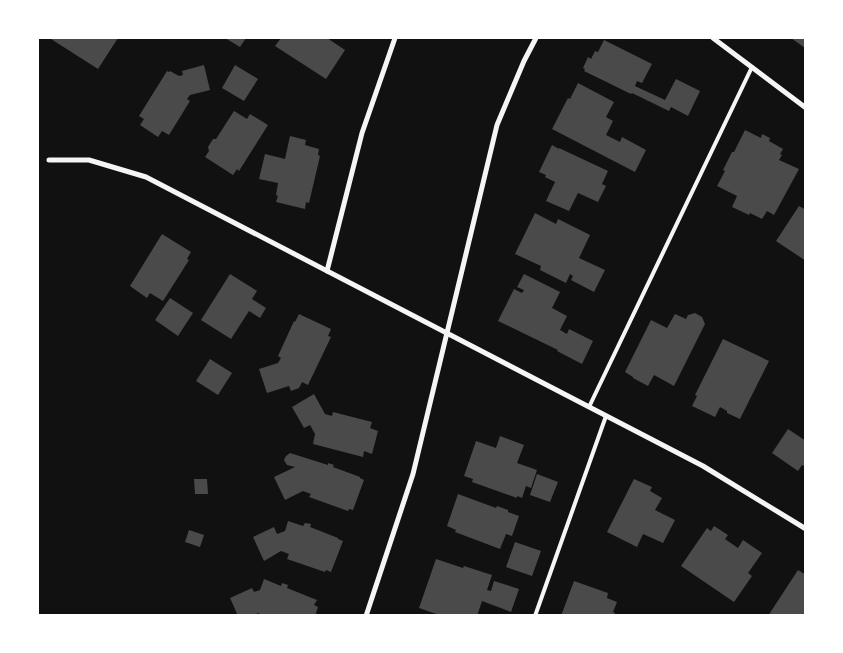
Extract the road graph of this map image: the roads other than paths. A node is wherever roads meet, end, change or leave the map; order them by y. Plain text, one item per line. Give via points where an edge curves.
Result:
1 (395, 38) edge
2 (536, 38) edge
3 (713, 38) edge
4 (752, 67) junction
5 (806, 108) edge
6 (49, 160) dead end
7 (327, 271) junction
8 (447, 333) junction
9 (588, 407) junction
10 (606, 416) junction
11 (806, 529) edge
12 (366, 616) edge
13 (535, 616) edge

1 - 7 street via 362,133
2 - 8 street via 497,125
3 - 4 street
4 - 5 street
4 - 9 lane
6 - 7 street via 89,160 146,177
7 - 8 street
8 - 9 street
8 - 12 street via 413,474
9 - 10 street
10 - 11 street via 703,466
10 - 13 lane

